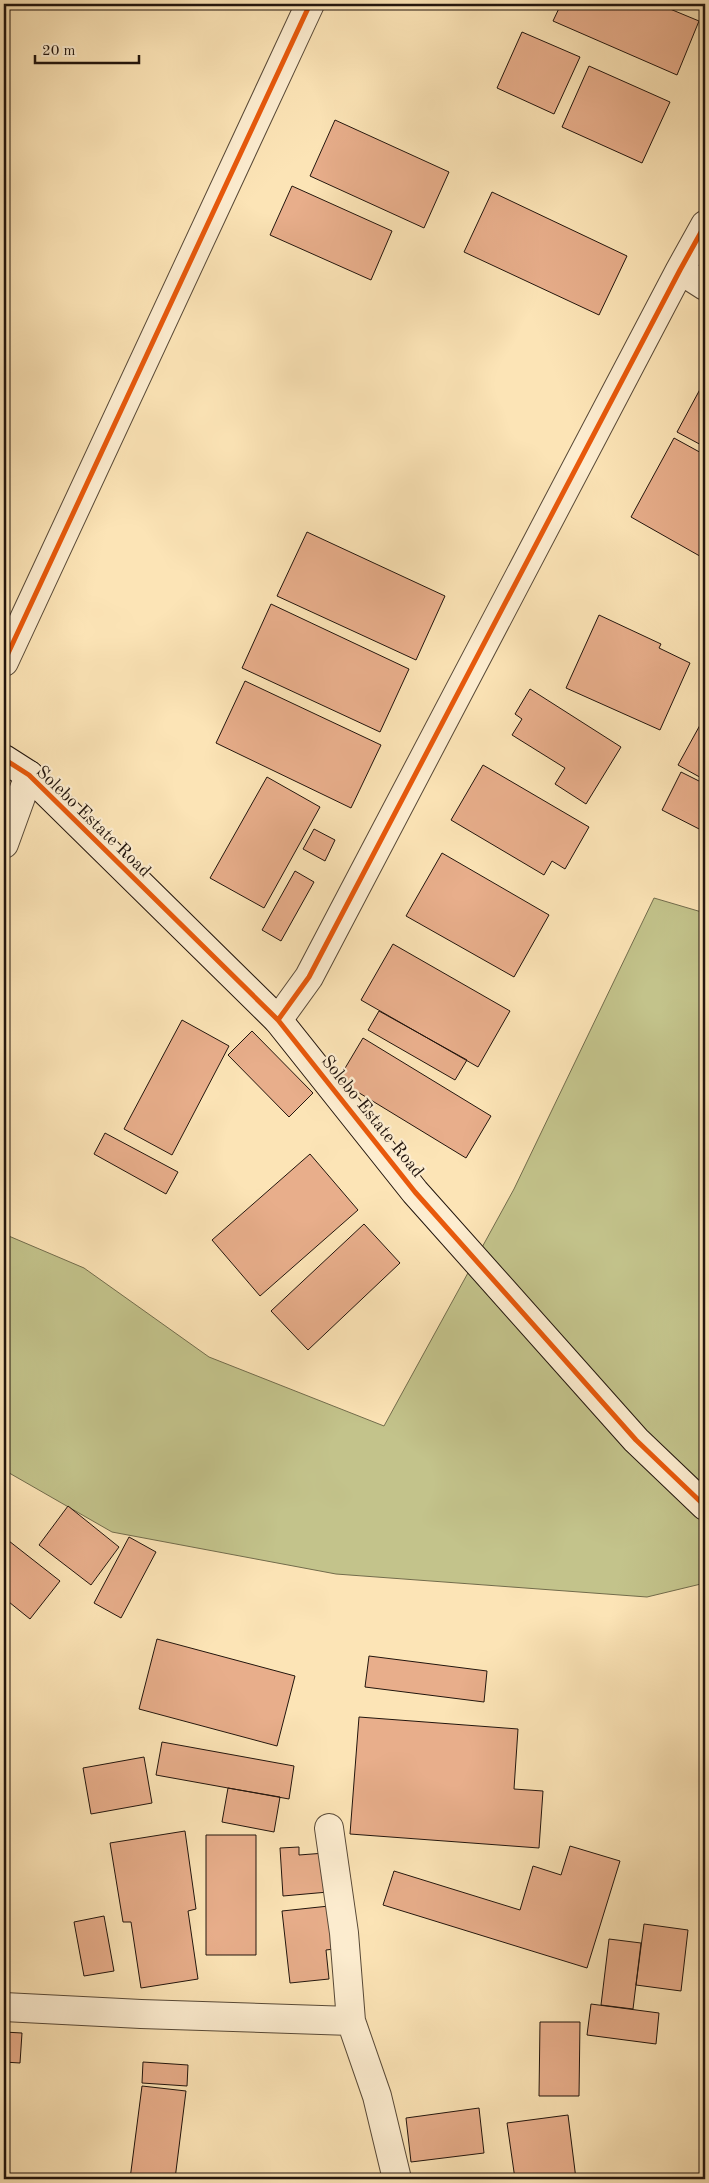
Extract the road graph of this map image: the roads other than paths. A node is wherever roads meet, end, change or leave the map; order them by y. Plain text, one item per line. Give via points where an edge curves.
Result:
1 (310, 4) edge
2 (705, 225) edge
3 (680, 270) junction
4 (705, 286) edge
5 (4, 662) edge
6 (4, 759) edge
7 (29, 775) junction
8 (4, 844) edge
9 (278, 1020) junction
10 (705, 1506) edge
11 (329, 1828) dead end
12 (4, 2007) edge
13 (351, 2021) junction
14 (397, 2179) edge

1 - 5 street
2 - 3 street
3 - 4 street
3 - 9 street via 309,976
6 - 7 street, Solebo Estate Road
7 - 8 street
7 - 9 street, Solebo Estate Road
9 - 10 street, Solebo Estate Road via 415,1192 636,1440
11 - 13 street via 344,1933
12 - 13 street
13 - 14 street via 377,2096

